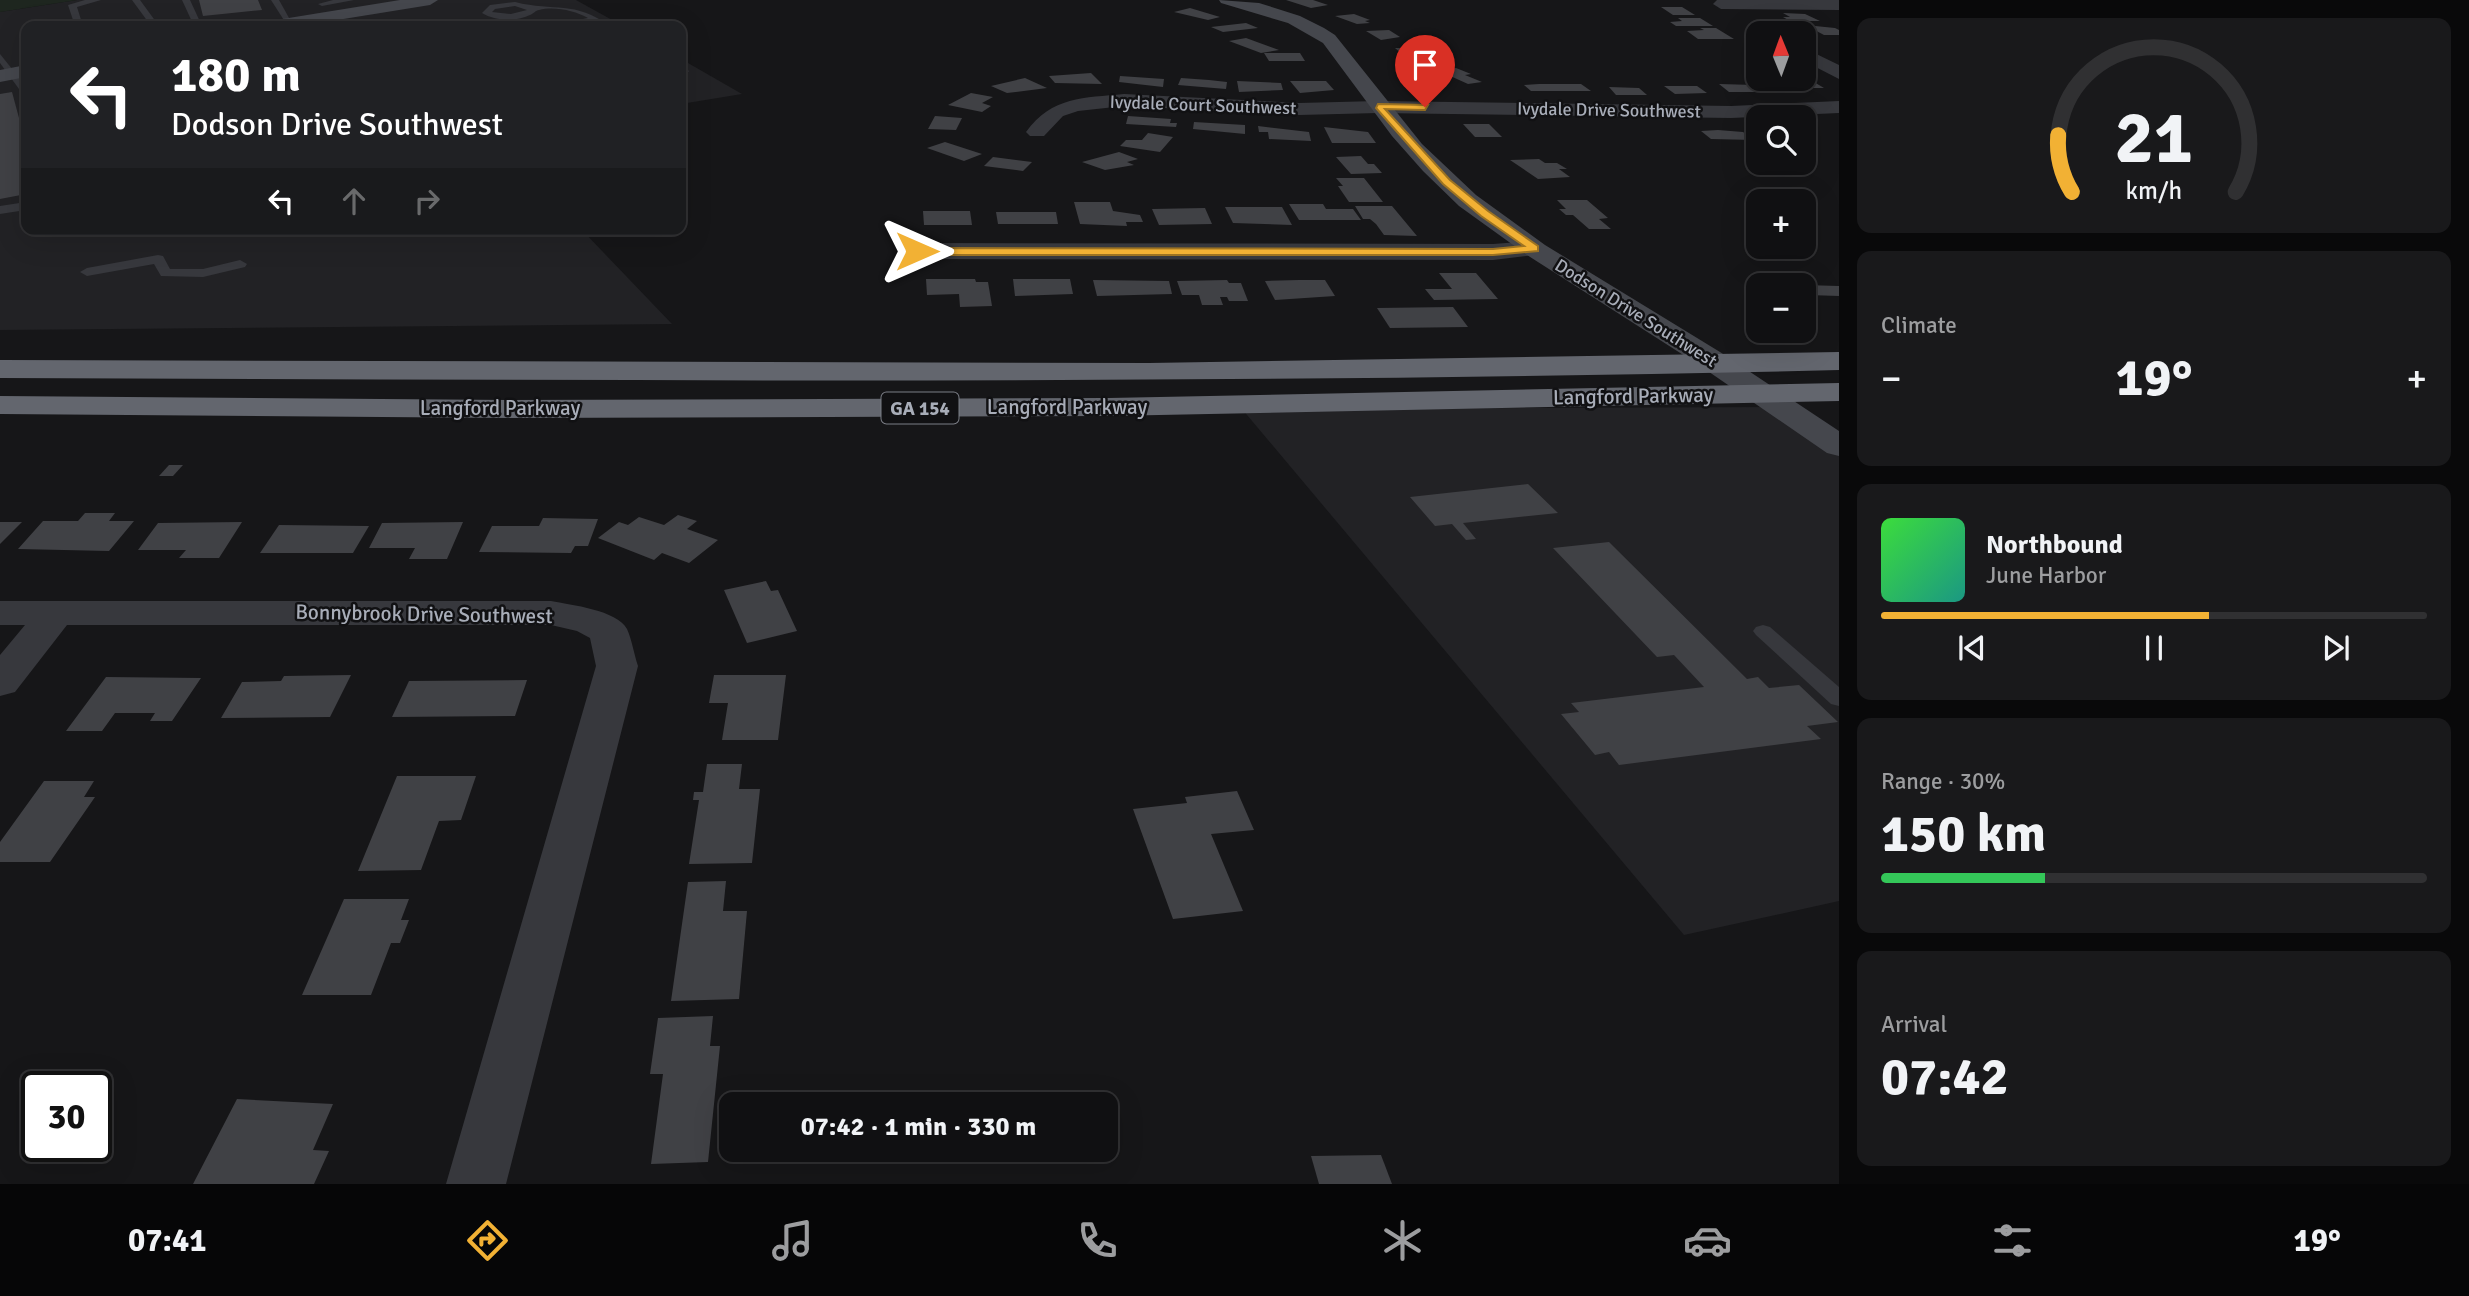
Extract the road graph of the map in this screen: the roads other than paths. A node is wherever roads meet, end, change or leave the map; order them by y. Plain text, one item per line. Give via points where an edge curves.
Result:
1 (97, 0) edge
2 (136, 0) edge
3 (186, 0) edge
4 (275, 0) edge
5 (430, 0) edge
6 (489, 0) edge
7 (1227, 0) edge
8 (1718, 2) edge
9 (336, 3) edge
10 (1839, 5) edge
11 (499, 6) junction
12 (532, 7) junction
13 (595, 20) joint
14 (77, 21) edge
15 (151, 21) edge
16 (196, 21) edge
17 (289, 21) edge
18 (295, 21) edge
19 (588, 21) edge
20 (1751, 21) dead end
21 (0, 57) edge
22 (1816, 59) edge
23 (1839, 73) edge
24 (15, 77) edge
25 (1378, 107) junction
26 (1839, 107) edge
27 (1037, 132) dead end
28 (21, 207) edge
29 (0, 210) edge
30 (1534, 249) junction
31 (917, 251) dead end
32 (240, 264) dead end
33 (87, 272) dead end
34 (1839, 361) edge
35 (0, 369) edge
36 (1839, 392) edge
37 (0, 405) edge
38 (1839, 446) edge
39 (0, 613) edge
40 (56, 613) junction
41 (1762, 631) dead end
42 (0, 681) edge
43 (1839, 699) edge
44 (476, 1184) edge

1 - 14 lane via 72,5
2 - 15 lane
3 - 16 lane
4 - 17 lane
5 - 9 street
6 - 11 lane
7 - 25 street, Dodson Drive Southwest via 1278,14 1321,33
8 - 10 street
8 - 20 street
9 - 18 street
11 - 12 lane
11 - 12 lane via 486,13 517,16 533,11
12 - 13 lane via 576,8
13 - 19 lane
21 - 24 lane
22 - 23 street
25 - 26 street, Ivydale Drive Southwest via 1731,112
25 - 27 street, Ivydale Court Southwest via 1299,109 1097,101 1056,112
25 - 30 street, Dodson Drive Southwest via 1446,182
28 - 29 lane
30 - 31 street
30 - 38 street, Dodson Drive Southwest
32 - 33 lane via 203,273 166,273 158,260
34 - 35 highway, Langford Parkway / GA 154 via 1523,370
36 - 37 highway, Langford Parkway / GA 154 via 1134,407
39 - 40 street, Bonnybrook Drive Southwest
40 - 42 street
40 - 44 street, Bonnybrook Drive Southwest via 551,613 608,631 617,666
41 - 43 lane

